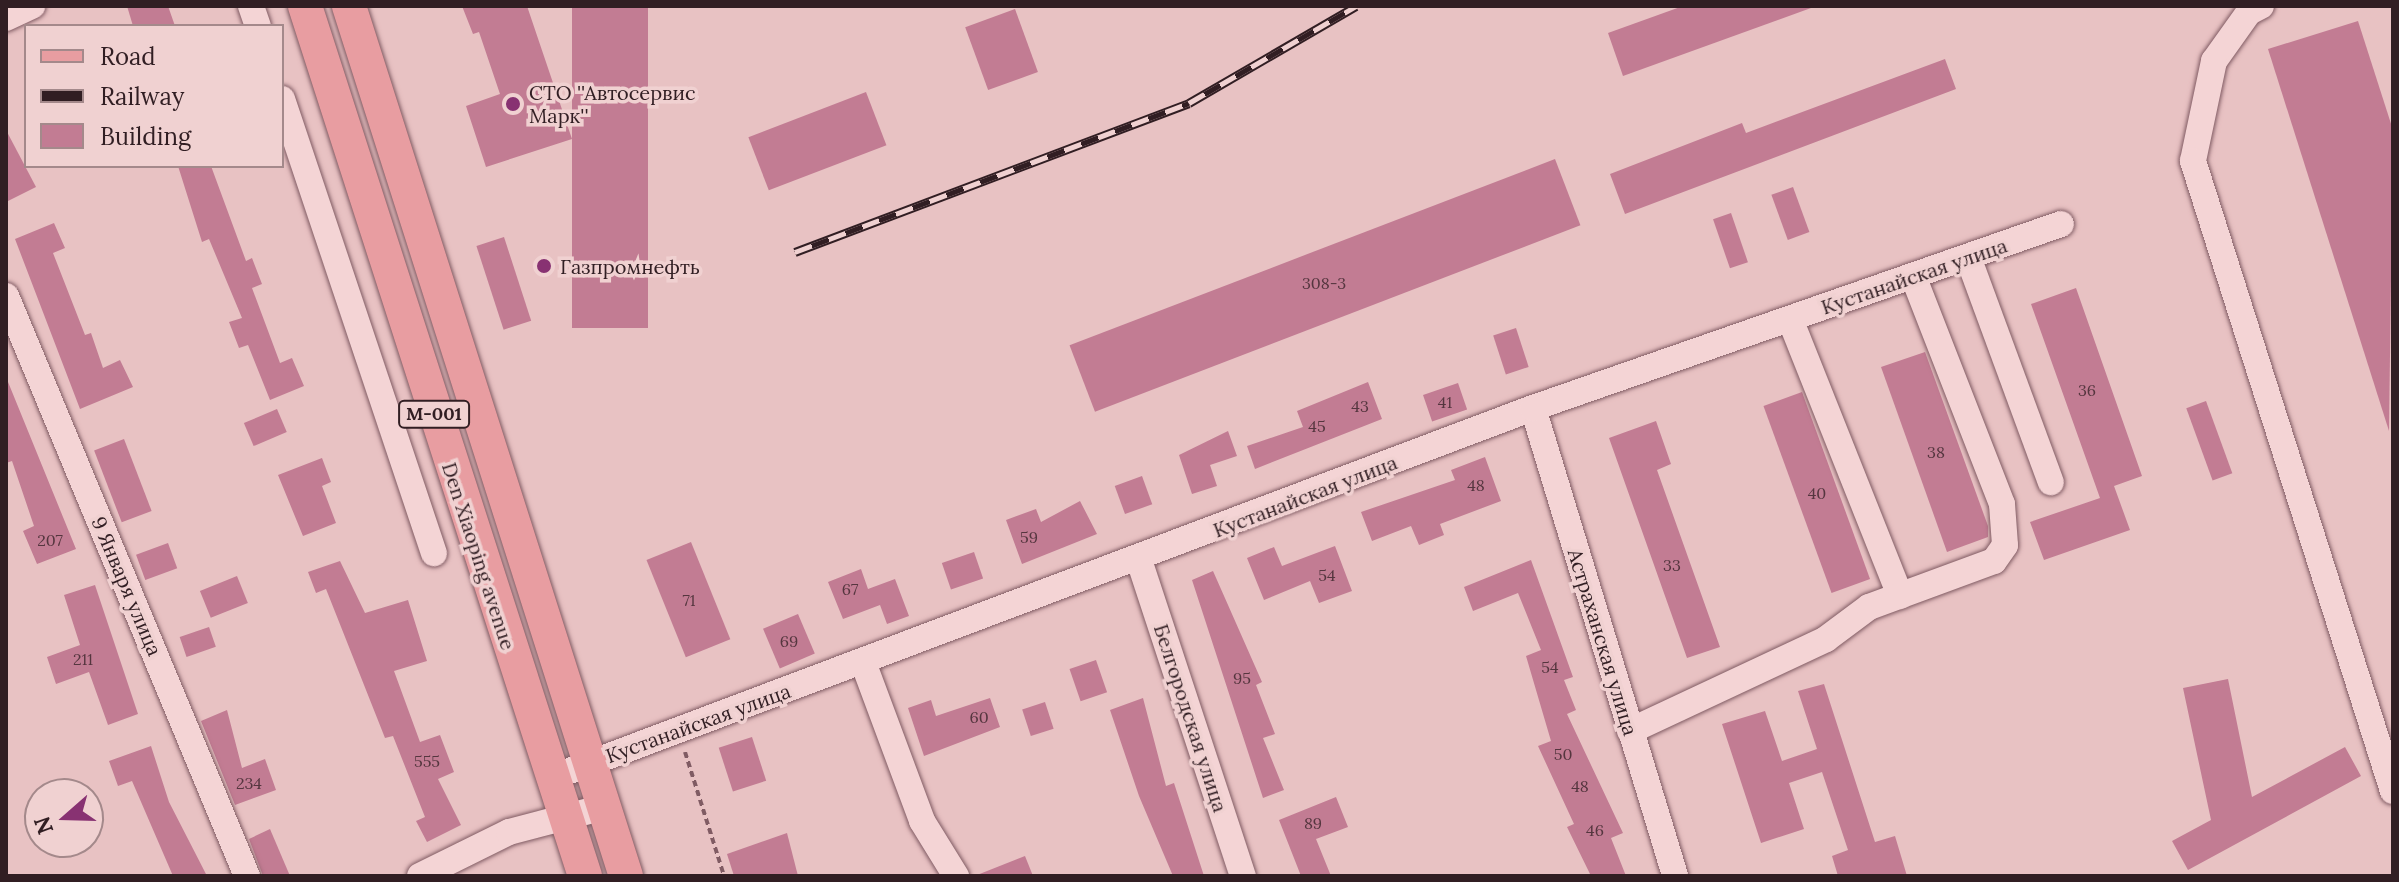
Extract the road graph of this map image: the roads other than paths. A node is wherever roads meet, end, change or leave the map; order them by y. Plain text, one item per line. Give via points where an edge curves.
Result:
1 (32, 6) edge
2 (305, 6) edge
3 (349, 6) edge
4 (2261, 6) edge
5 (6, 18) edge
6 (284, 105) edge
7 (2061, 224) dead end
8 (1968, 257) junction
9 (1913, 276) junction
10 (6, 296) edge
11 (1790, 319) junction
12 (1533, 408) junction
13 (2051, 482) dead end
14 (434, 553) dead end
15 (1139, 560) junction
16 (1900, 596) junction
17 (863, 662) junction
18 (1630, 731) junction
19 (590, 763) junction
20 (551, 778) junction
21 (2393, 791) edge
22 (604, 807) junction
23 (566, 820) junction
24 (247, 876) edge
25 (420, 876) edge
26 (585, 876) edge
27 (626, 876) edge
28 (956, 876) edge
29 (1243, 876) edge
30 (1675, 876) edge

1 - 5 street
2 - 20 main road, Den Xiaoping avenue / M-001
3 - 19 main road, Den Xiaoping avenue / M-001
4 - 21 street via 2249,12 2214,61 2193,161
6 - 14 street
7 - 8 street, Кустанайская улица
8 - 9 street, Кустанайская улица
8 - 13 street
9 - 11 street, Кустанайская улица
9 - 16 street via 2009,527 1994,561
10 - 24 street, 9 Января улица
11 - 12 street, Кустанайская улица
11 - 16 street
12 - 15 street, Кустанайская улица
12 - 18 street, Астраханская улица
15 - 17 street, Кустанайская улица
15 - 29 street, Белгородская улица
16 - 18 street via 1869,607 1826,639
17 - 19 street, Кустанайская улица
17 - 28 street via 922,821
18 - 30 street, Астраханская улица
19 - 20 street, Кустанайская улица
19 - 22 main road, Den Xiaoping avenue / M-001
20 - 23 main road, Den Xiaoping avenue / M-001
22 - 23 street
22 - 27 main road, Den Xiaoping avenue / M-001
23 - 25 street via 509,832
23 - 26 main road, Den Xiaoping avenue / M-001

